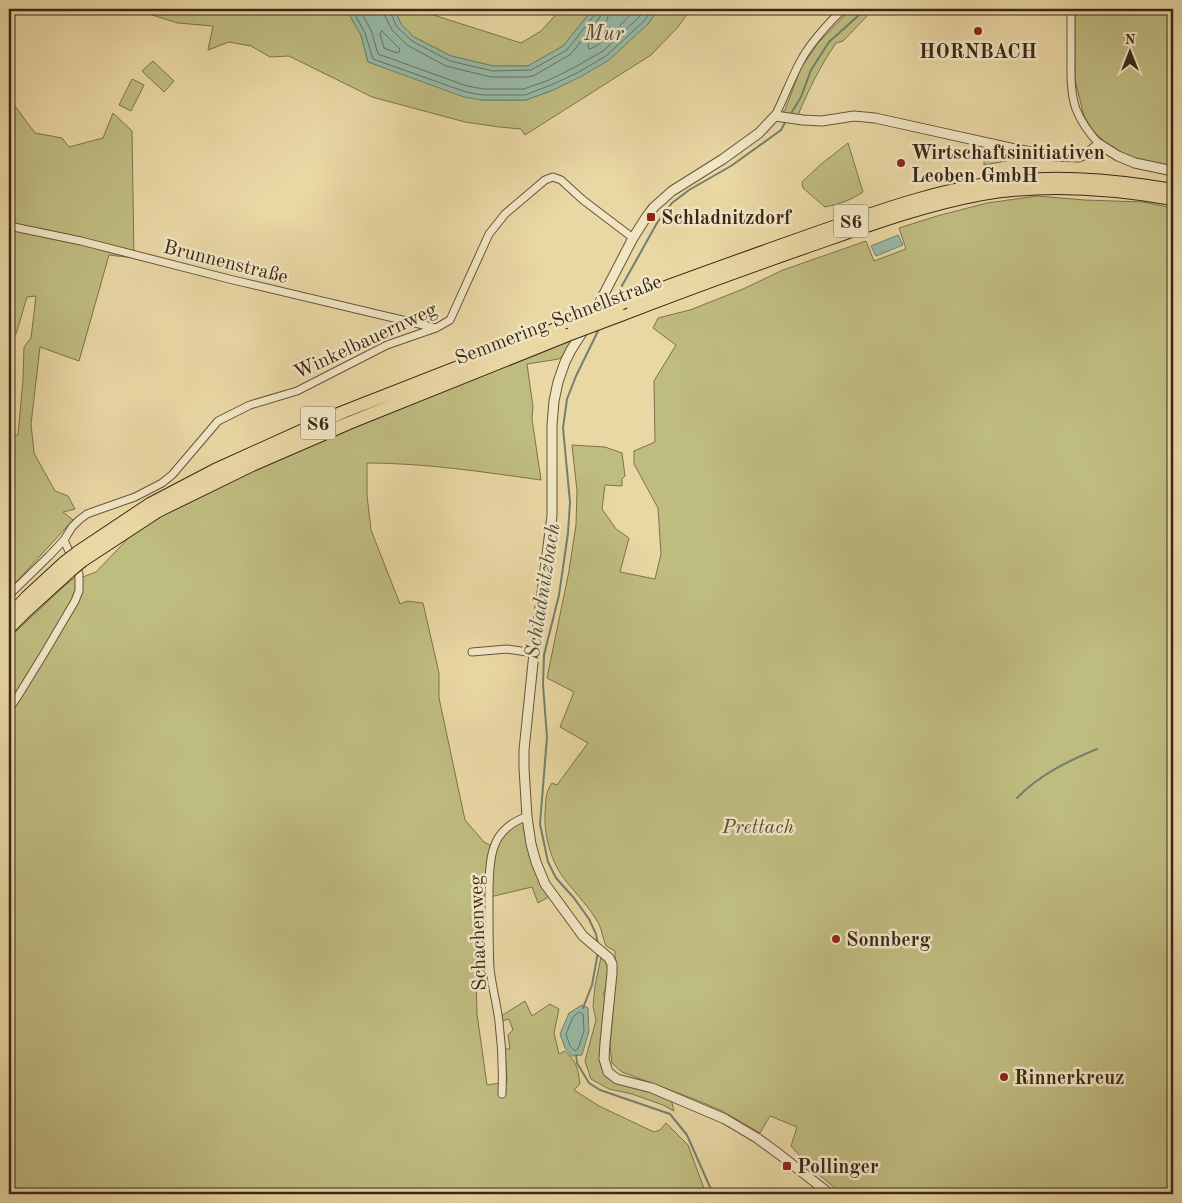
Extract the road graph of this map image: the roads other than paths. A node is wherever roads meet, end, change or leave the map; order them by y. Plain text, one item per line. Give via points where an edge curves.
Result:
1 (841, 9) edge
2 (1071, 9) edge
3 (778, 116) junction
4 (1099, 144) junction
5 (1173, 171) edge
6 (1084, 184) junction
7 (1110, 185) junction
8 (1173, 190) edge
9 (1173, 200) edge
10 (9, 226) edge
11 (633, 238) junction
12 (436, 328) junction
13 (569, 328) junction
14 (64, 540) junction
15 (68, 567) junction
16 (9, 596) edge
17 (9, 616) edge
18 (9, 628) edge
19 (472, 652) dead end
20 (534, 653) junction
21 (9, 709) edge
22 (526, 817) junction
23 (502, 1094) dead end
24 (830, 1194) edge

1 - 3 street via 800,61
2 - 4 street via 1073,96 1083,123
3 - 4 street via 822,121 854,116 875,118 1055,156 1078,157
3 - 11 street via 740,147 672,191 650,212
4 - 5 street via 1135,163
6 - 7 highway, Semmering Schnellstraße / S6
6 - 13 highway, Semmering Schnellstraße / S6, bridge via 983,194 939,203 786,253 620,315
6 - 13 highway, Semmering Schnellstraße / S6, bridge via 1033,179 937,194 784,244 625,302
7 - 8 highway, Semmering Schnellstraße / S6
7 - 9 highway, Semmering Schnellstraße / S6
10 - 12 street, Brunnenstraße
11 - 12 street, Winkelbauernweg via 561,180 553,177 545,180 505,214 489,234 450,320
11 - 20 street via 571,350 558,382 552,425 552,516
12 - 14 street, Winkelbauernweg via 388,345 297,391 250,406 218,421 167,479 136,497 87,514 72,527
13 - 15 highway, Semmering Schnellstraße / S6, bridge via 252,464 158,511
14 - 16 street, Winkelbauernweg
14 - 21 street via 79,574 79,591
15 - 17 highway, Semmering Schnellstraße / S6 via 27,596
15 - 18 highway, Semmering Schnellstraße / S6
19 - 20 street via 507,649
20 - 22 street via 524,750
22 - 23 street, Schachenweg via 509,825 494,846 488,887 490,970 499,1022
22 - 24 street via 536,862 545,884 583,936 610,958 612,964 604,1043 608,1072 617,1079 652,1088 725,1119 786,1158

